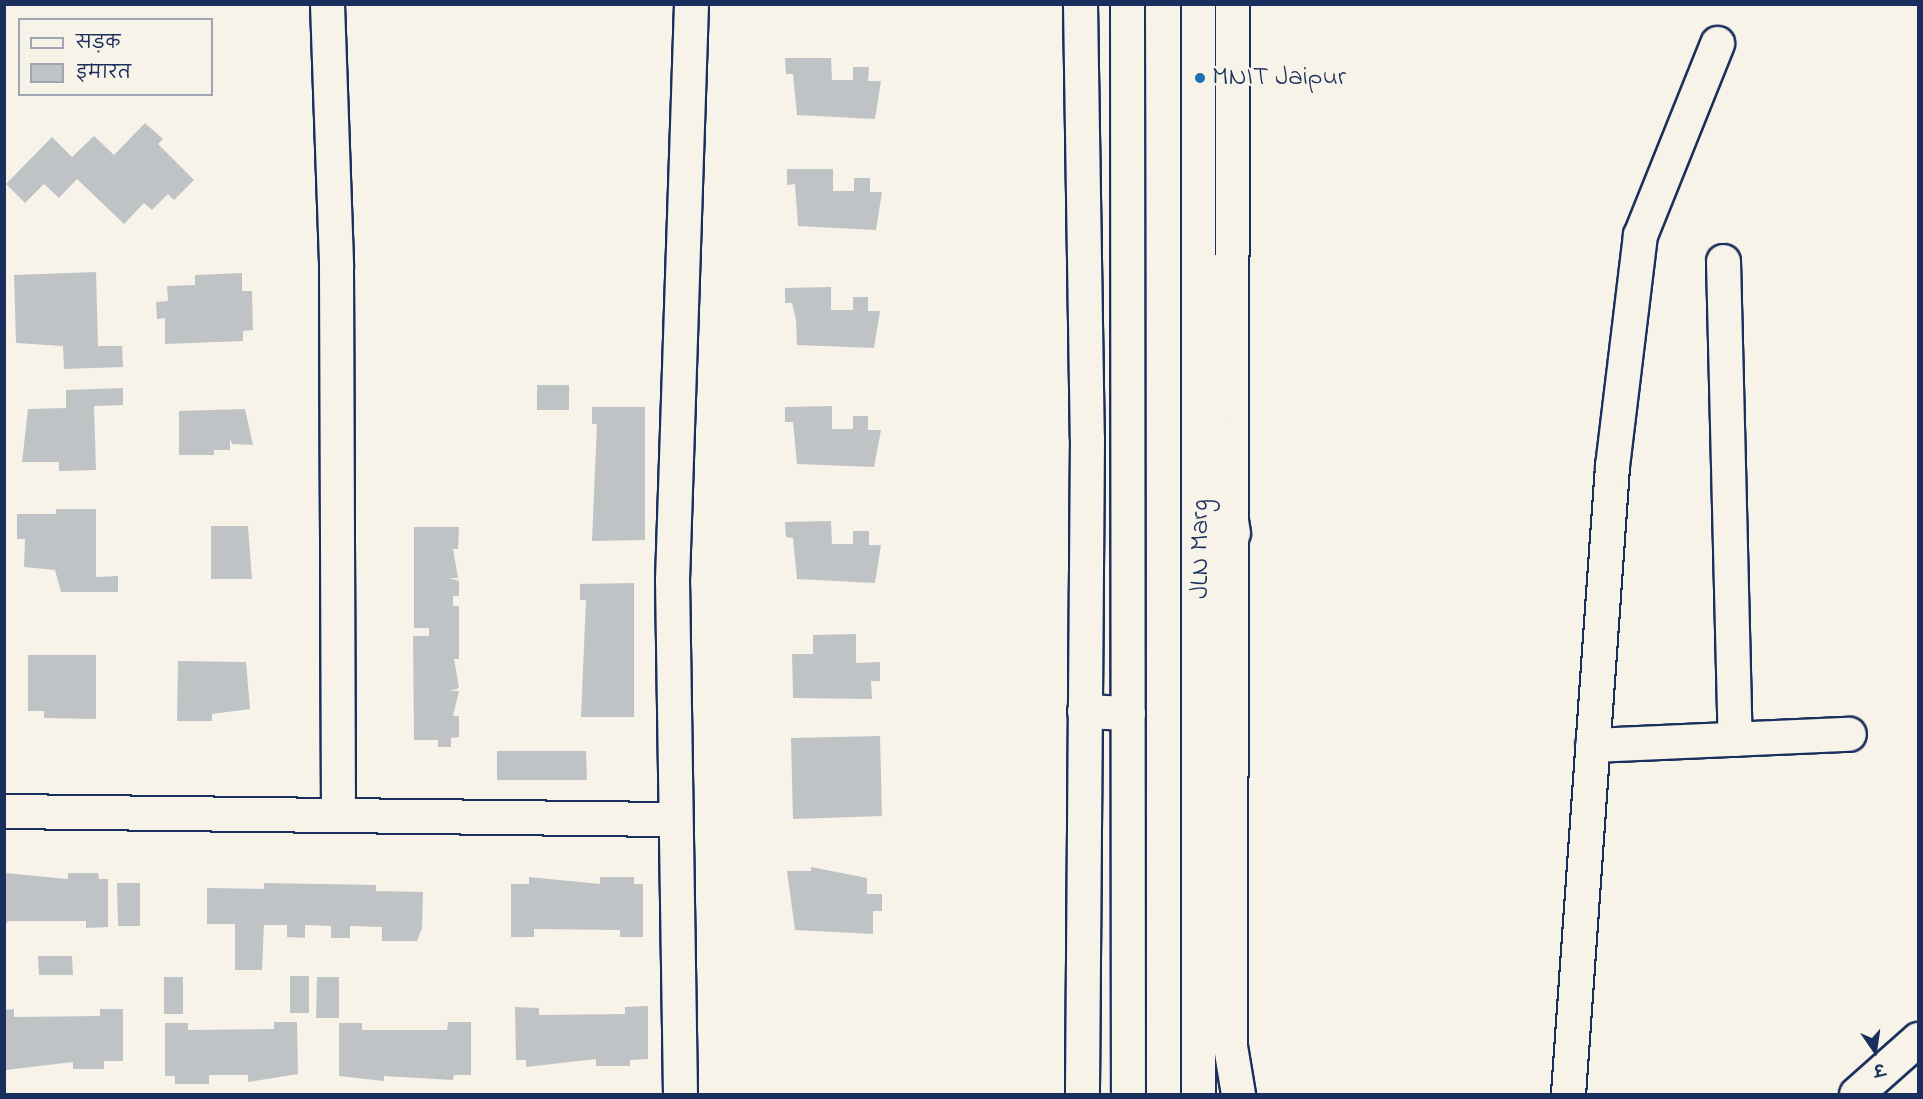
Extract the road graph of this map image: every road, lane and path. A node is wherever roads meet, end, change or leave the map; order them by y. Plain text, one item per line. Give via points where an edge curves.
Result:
1 (327, 4) edge
2 (691, 4) edge
3 (1080, 4) edge
4 (1128, 4) edge
5 (1198, 4) edge
6 (1232, 4) edge
7 (1717, 43) dead end
8 (1723, 261) dead end
9 (1202, 375) junction
10 (1233, 533) junction
11 (1084, 711) junction
12 (1128, 713) junction
13 (1849, 734) dead end
14 (1735, 739) junction
15 (1592, 745) junction
16 (4, 811) edge
17 (338, 814) junction
18 (672, 819) junction
19 (1918, 1039) edge
20 (680, 1095) edge
21 (1082, 1095) edge
22 (1128, 1095) edge
23 (1198, 1095) edge
24 (1238, 1095) edge
25 (1568, 1095) edge
26 (1857, 1095) edge

1 - 17 street via 336,267
2 - 18 street via 672,580
3 - 11 street
4 - 12 street
5 - 9 street, JLN Marg
6 - 10 street
7 - 15 street via 1640,235 1612,466
8 - 14 street
9 - 10 street
9 - 23 street, JLN Marg
10 - 24 street via 1230,1046
11 - 12 street
11 - 21 street
12 - 22 street
13 - 14 street
14 - 15 street
15 - 25 street
16 - 17 street
17 - 18 street
18 - 20 street
19 - 26 street

